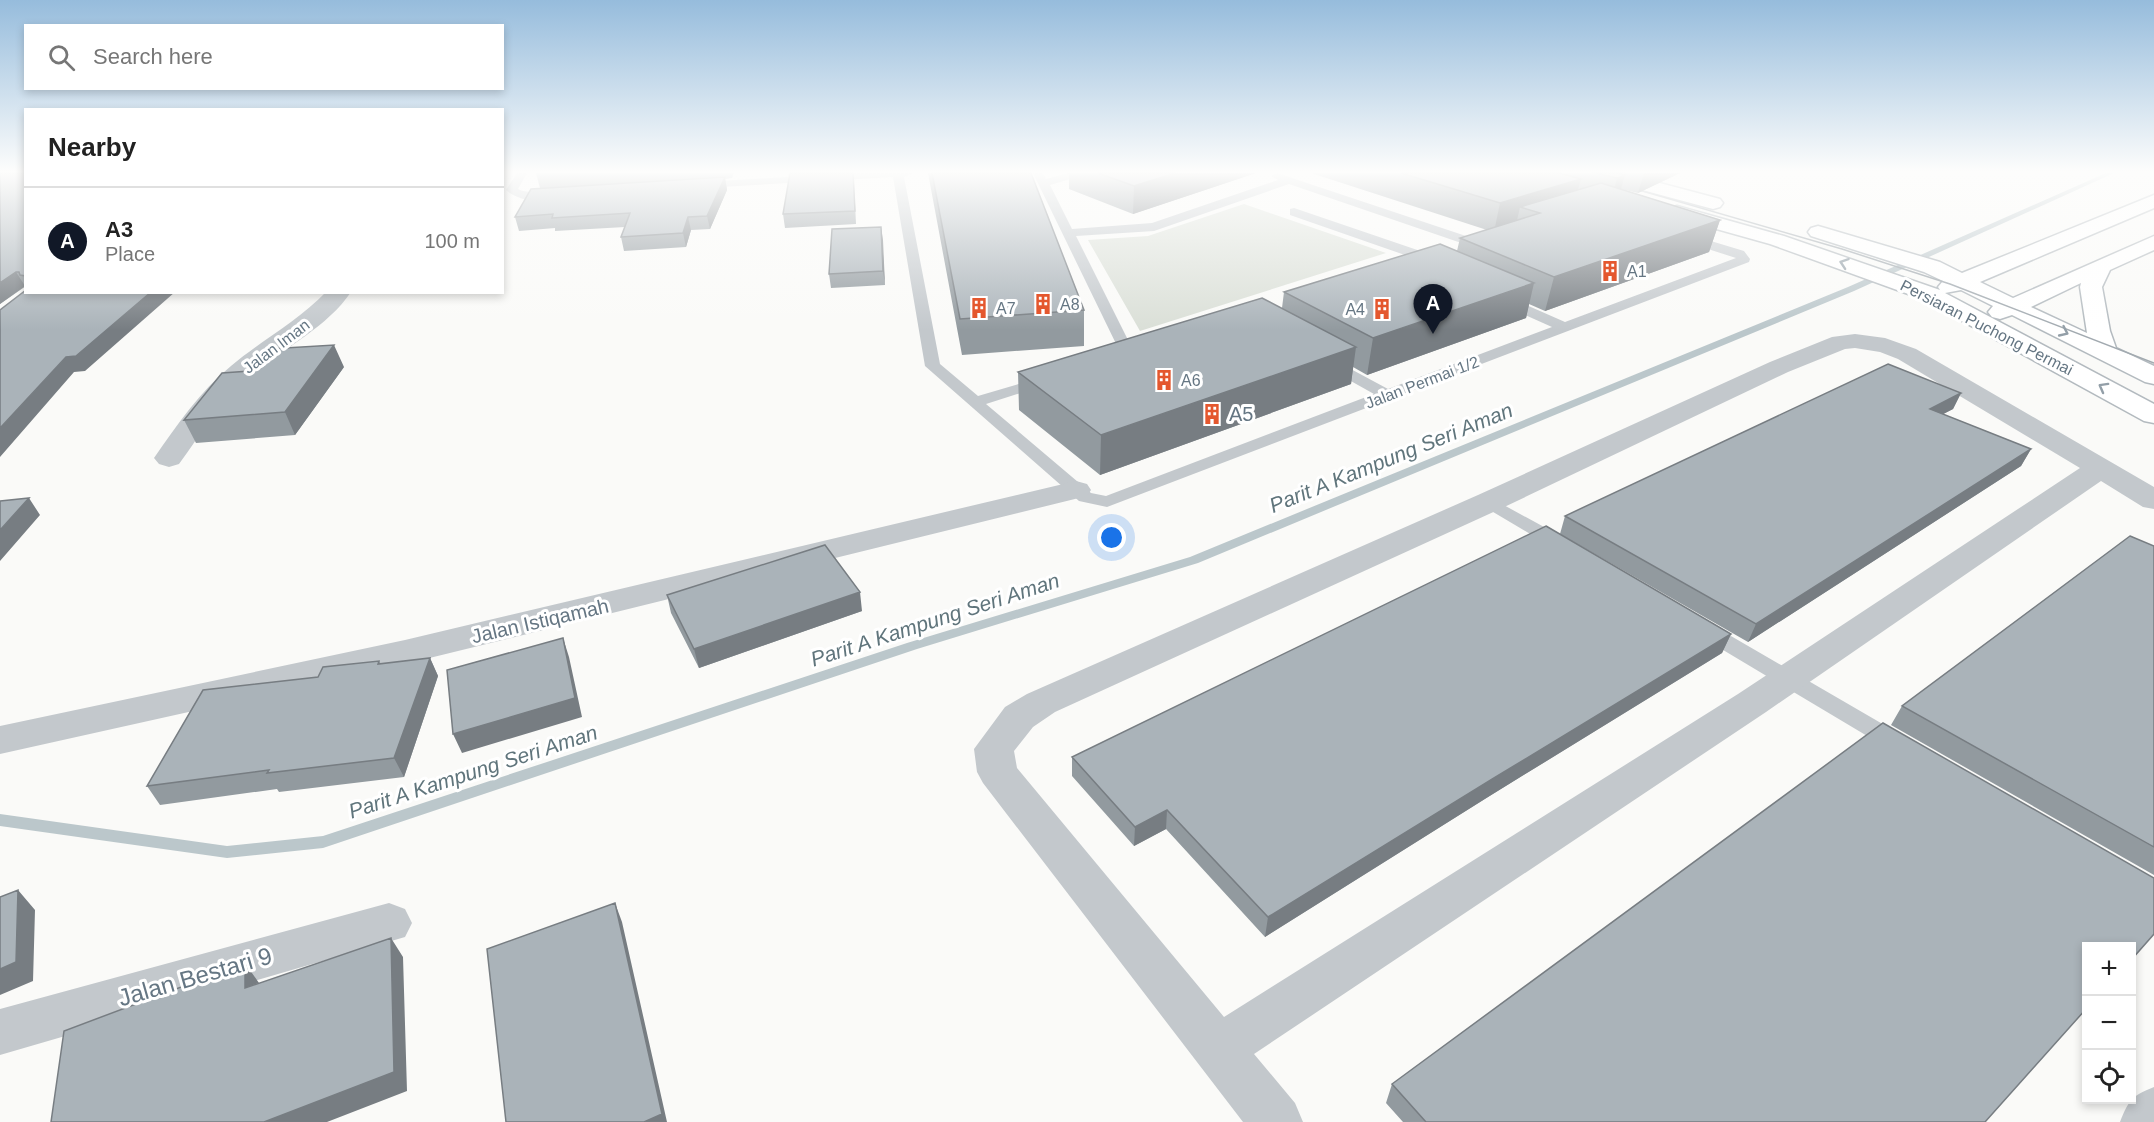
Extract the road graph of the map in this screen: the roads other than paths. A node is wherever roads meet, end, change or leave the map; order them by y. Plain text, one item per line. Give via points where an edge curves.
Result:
1 (911, 225) edge
2 (1065, 225) edge
3 (1159, 225) edge
4 (1329, 225) edge
5 (1430, 225) edge
6 (1774, 225) edge
7 (2097, 225) edge
8 (1793, 230) junction
9 (1069, 233) junction
10 (1671, 233) edge
11 (2154, 242) edge
12 (1872, 247) junction
13 (1458, 250) edge
14 (2021, 258) junction
15 (2100, 268) junction
16 (1439, 272) edge
17 (1963, 282) junction
18 (338, 294) edge
19 (1930, 294) junction
20 (1491, 295) edge
21 (2011, 307) junction
22 (1982, 321) junction
23 (1564, 327) junction
24 (2105, 351) junction
25 (1128, 354) edge
26 (1316, 356) edge
27 (1063, 375) edge
28 (2154, 376) edge
29 (1387, 395) junction
30 (975, 402) junction
31 (2154, 415) edge
32 (169, 458) dead end
33 (2100, 468) junction
34 (1076, 490) junction
35 (2154, 500) edge
36 (1489, 502) junction
37 (1582, 557) edge
38 (1684, 618) edge
39 (1787, 679) junction
40 (0, 740) edge
41 (1920, 756) edge
42 (389, 923) dead end
43 (0, 1032) edge
44 (1218, 1049) junction
45 (1276, 1122) edge

1 - 30 lane, Jalan Permai 1/2 via 933,366
2 - 9 lane
3 - 9 lane
4 - 16 lane via 1424,261
5 - 13 lane via 1482,242
6 - 8 main road, Persiaran Puchong Permai
7 - 14 main road
8 - 12 main road, Persiaran Puchong Permai
19 -> 8 main road, Persiaran Puchong Permai
9 - 25 lane
10 - 23 lane, Jalan Permai 1/2 via 1739,254 1744,259
11 - 15 main road
12 - 14 main road
12 - 17 main road, Persiaran Puchong Permai
14 - 17 main road
15 - 21 main road
15 - 24 main road via 2091,287
17 - 19 main road
17 - 21 main road, Persiaran Puchong Permai
18 - 32 street, Jalan Iman via 324,310 224,386
19 - 22 main road, Persiaran Puchong Permai
20 - 23 lane
21 - 22 main road
21 -> 24 main road, Persiaran Puchong Permai
31 -> 22 main road, Persiaran Puchong Permai
23 - 29 lane, Jalan Permai 1/2
24 - 28 main road, Persiaran Puchong Permai
26 - 29 lane
27 - 30 lane
29 - 34 lane, Jalan Permai 1/2 via 1107,502 1084,497
30 - 34 lane, Jalan Permai 1/2
33 - 35 street
33 - 36 street via 1907,354 1855,340 1779,368
33 - 39 street
34 - 40 street, Jalan Istiqamah via 566,616
36 - 37 lane
36 - 44 street via 1041,703 1019,717 994,749 996,772
38 - 39 lane
39 - 41 lane
39 - 44 street
42 - 43 street, Jalan Bestari 9
44 - 45 street

